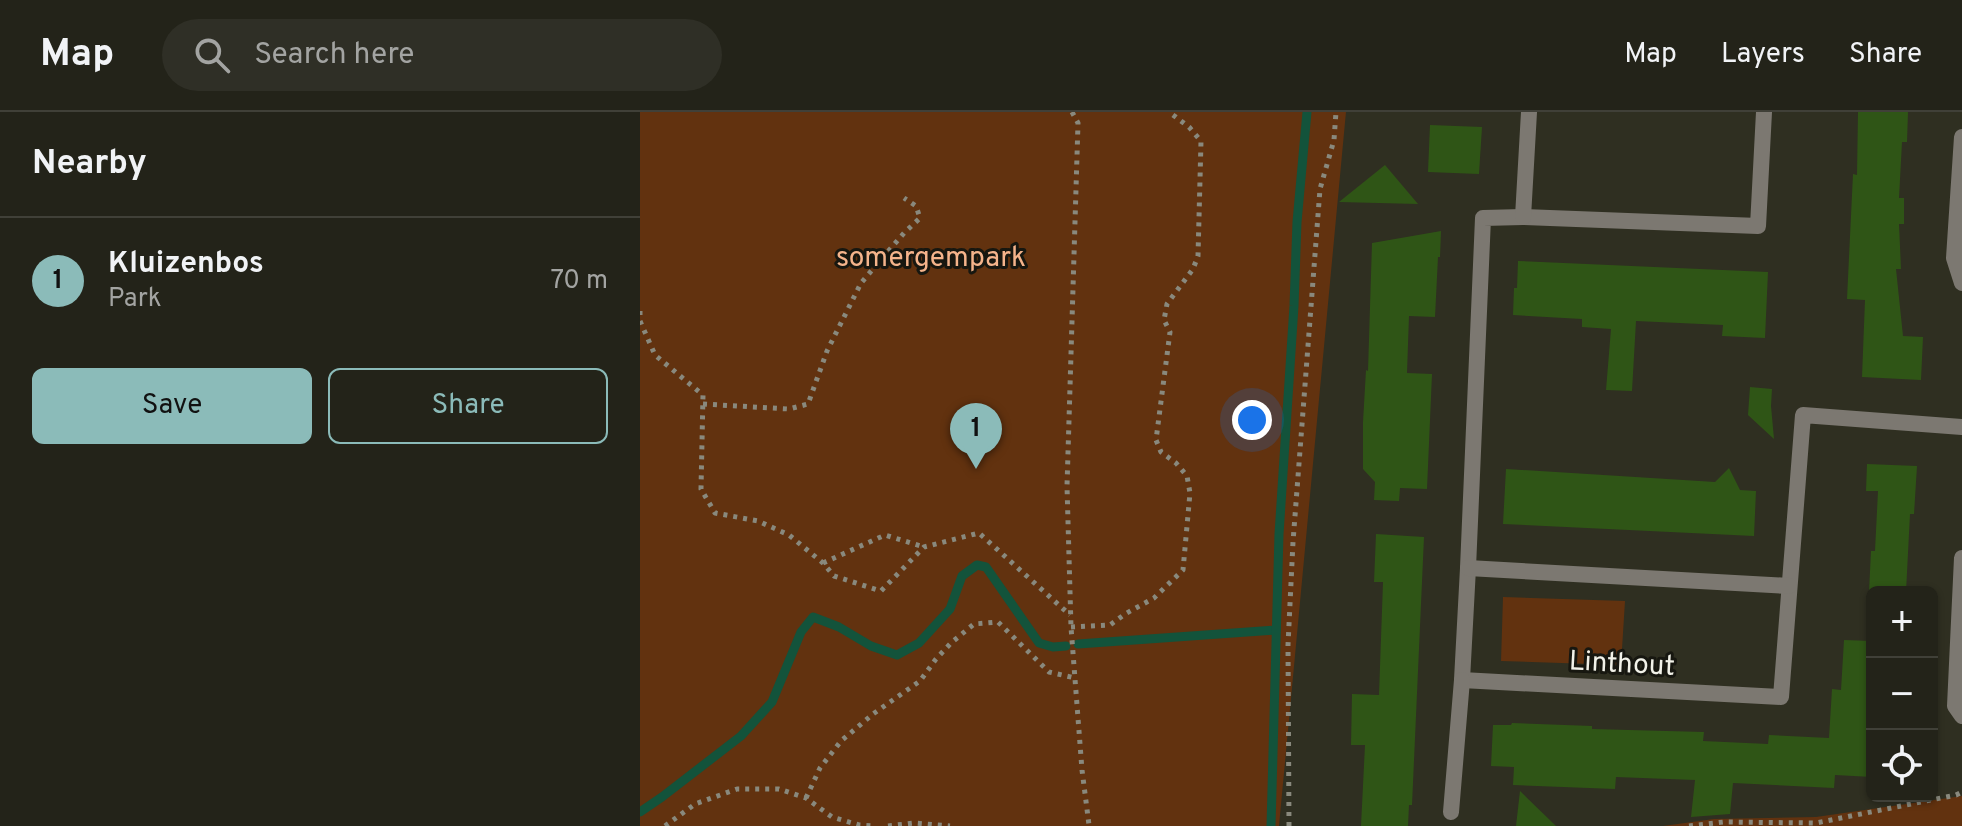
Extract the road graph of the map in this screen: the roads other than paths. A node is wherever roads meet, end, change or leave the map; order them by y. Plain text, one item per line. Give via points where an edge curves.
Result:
1 (1529, 112) edge
2 (1764, 112) edge
3 (1962, 137) edge
4 (1523, 217) junction
5 (1962, 283) edge
6 (1962, 427) edge
7 (1962, 558) edge
8 (1468, 568) junction
9 (1789, 586) junction
10 (1462, 680) junction
11 (1962, 716) edge
12 (1451, 812) dead end

1 - 4 street
2 - 4 street via 1758,226
3 - 5 street via 1954,258
4 - 8 street via 1483,218
6 - 9 street, Linthout via 1803,415
7 - 11 street via 1955,706
8 - 9 street
8 - 10 street
9 - 10 street, Linthout via 1781,697
10 - 12 street

